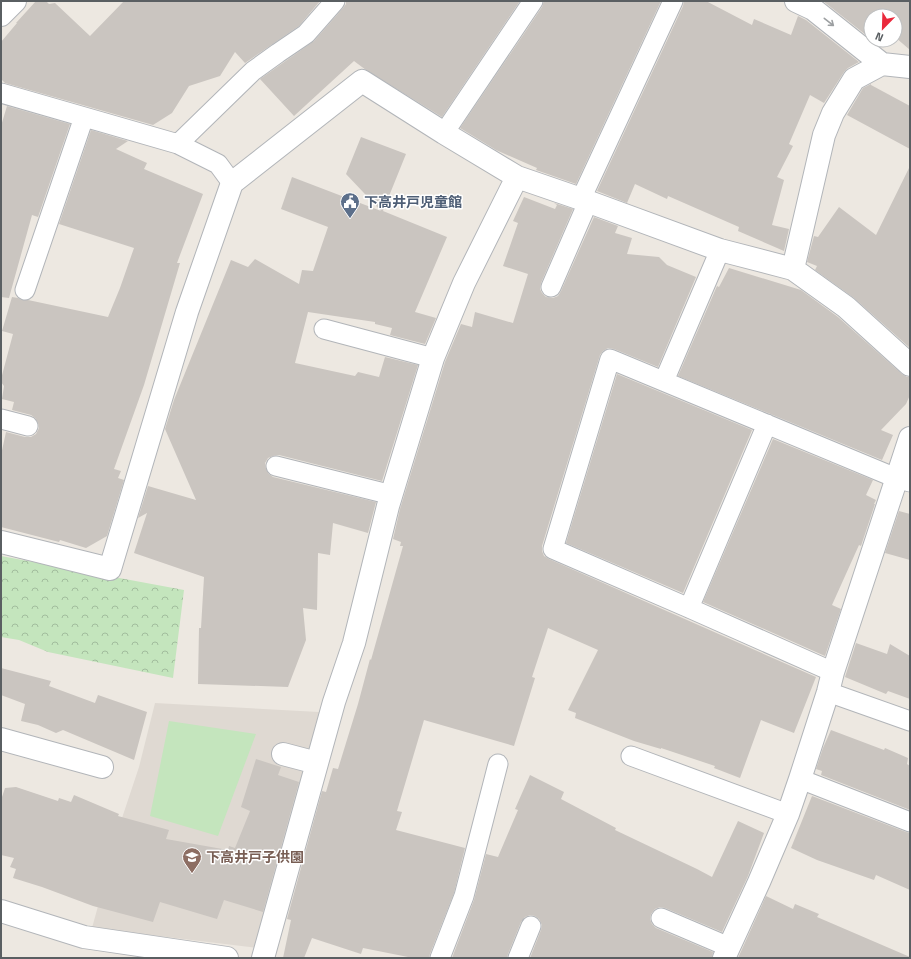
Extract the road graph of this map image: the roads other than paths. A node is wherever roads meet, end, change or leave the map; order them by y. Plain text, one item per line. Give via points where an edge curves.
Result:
1 (15, 1) edge
2 (335, 1) edge
3 (532, 1) edge
4 (673, 1) edge
5 (796, 1) edge
6 (1, 14) edge
7 (882, 64) junction
8 (910, 67) edge
9 (1, 93) edge
10 (84, 117) junction
11 (444, 133) junction
12 (178, 144) junction
13 (517, 177) junction
14 (232, 183) junction
15 (584, 200) junction
16 (720, 250) junction
17 (792, 269) junction
18 (551, 287) dead end
19 (25, 290) dead end
20 (324, 329) dead end
21 (433, 358) junction
22 (910, 365) edge
23 (664, 381) junction
24 (1, 419) edge
25 (767, 424) junction
26 (28, 426) dead end
27 (910, 438) edge
28 (276, 466) dead end
29 (903, 480) edge
30 (392, 495) junction
31 (1, 542) edge
32 (689, 608) junction
33 (830, 682) junction
34 (910, 721) edge
35 (1, 739) edge
36 (284, 754) dead end
37 (631, 756) dead end
38 (317, 763) junction
39 (498, 764) dead end
40 (102, 767) dead end
41 (800, 779) junction
42 (788, 814) junction
43 (910, 822) edge
44 (1, 911) edge
45 (661, 918) dead end
46 (531, 926) dead end
47 (727, 953) edge
48 (227, 958) edge
49 (263, 958) edge
50 (440, 958) edge
51 (518, 958) edge

1 - 6 street
2 - 12 lane via 306,34 253,70
3 - 11 lane
4 - 15 lane
5 -> 7 street via 813,9
7 - 8 street
7 - 17 street via 854,79 833,113 824,136
9 - 10 lane
10 - 12 lane
10 - 19 lane
11 - 13 street
11 - 14 street via 362,80
12 - 14 lane via 218,164
13 - 15 street
13 - 21 street via 464,284
14 - 31 street via 187,312 110,569
15 - 16 street
15 - 18 lane
16 - 17 street
16 - 23 lane
17 - 22 street via 846,308
20 - 21 lane
21 - 30 street
23 - 25 lane
23 - 32 lane via 610,359 553,549
24 - 26 lane
25 - 29 lane
25 - 32 lane
27 - 29 street
28 - 30 lane
29 - 33 street
30 - 38 street via 354,643
32 - 33 lane
33 - 34 lane
33 - 41 street
35 - 40 street
36 - 38 street
37 - 42 lane
38 - 49 street
39 - 50 lane via 464,896
41 - 42 street
41 - 43 lane
42 - 47 street
44 - 48 street via 84,937
45 - 47 lane
46 - 51 lane

